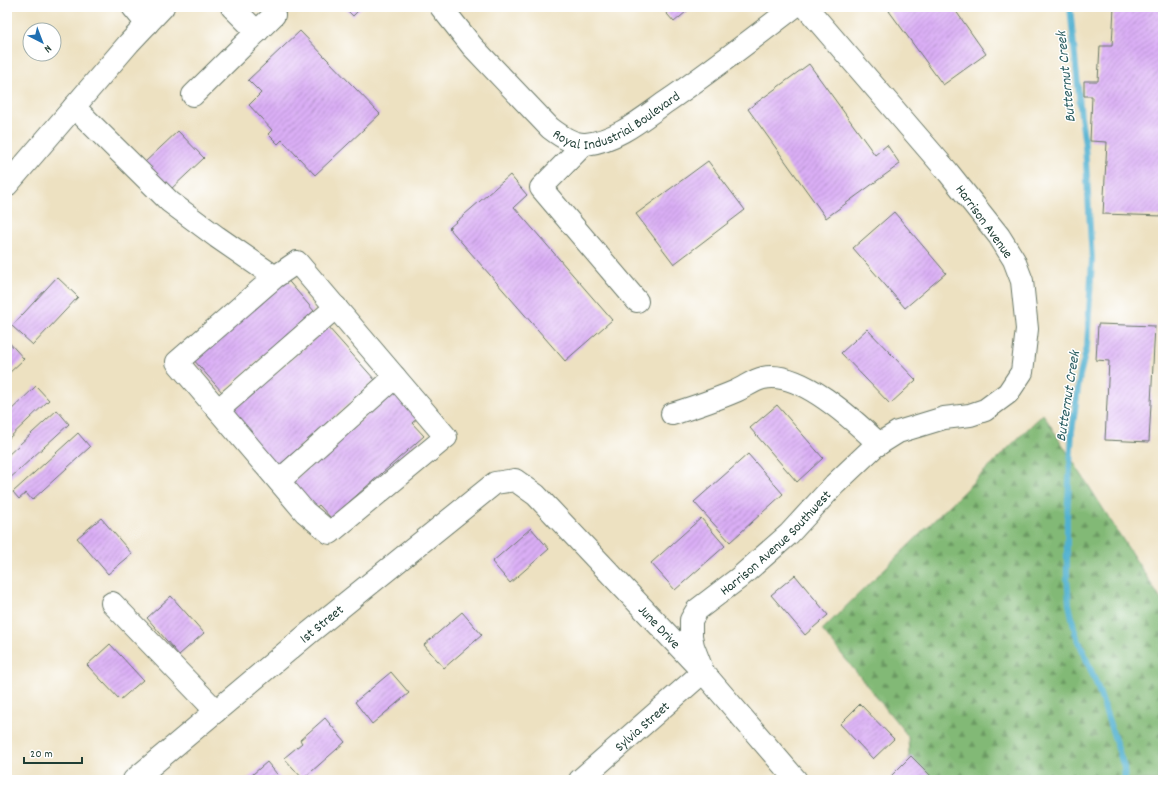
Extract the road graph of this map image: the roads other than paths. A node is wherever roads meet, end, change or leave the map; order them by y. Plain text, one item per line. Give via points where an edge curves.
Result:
1 (133, 7) edge
2 (163, 7) edge
3 (232, 7) edge
4 (441, 7) edge
5 (794, 7) edge
6 (806, 7) edge
7 (274, 15) dead end
8 (147, 24) junction
9 (257, 32) junction
10 (193, 95) dead end
11 (74, 107) junction
12 (584, 144) junction
13 (7, 185) edge
14 (275, 277) junction
15 (637, 301) dead end
16 (336, 307) junction
17 (395, 377) junction
18 (218, 410) junction
19 (672, 414) dead end
20 (901, 431) joint
21 (879, 444) junction
22 (515, 480) joint
23 (279, 481) junction
24 (112, 603) dead end
25 (703, 672) junction
26 (216, 711) junction
27 (134, 780) edge
28 (580, 780) edge
29 (796, 780) edge

1 - 8 street
2 - 8 street
3 - 9 street
4 - 12 street, Royal Industrial Boulevard via 472,46 550,128 565,139
5 - 12 street, Royal Industrial Boulevard via 694,83 630,127 608,139
6 - 20 street, Harrison Avenue via 948,172 999,236 1014,260 1022,281 1027,329 1022,372 1008,393 985,410 970,415 944,418
7 - 9 street
8 - 11 street
9 - 10 street
11 - 13 street
11 - 14 street via 170,202
12 - 15 street via 541,188
14 - 16 street via 297,262
14 - 18 street via 177,362
16 - 17 street
16 - 18 street
17 - 23 street
17 - 23 street via 446,437 330,533 305,512
18 - 23 street
19 - 21 street via 708,403 763,378 778,377 788,379 822,396 854,420
20 - 21 street, Harrison Avenue Southwest
21 - 25 street, Harrison Avenue Southwest via 835,484 789,534 739,578 697,610 691,620 691,636
22 - 25 street, June Drive via 536,495
22 - 26 street, 1st Street via 495,483 308,633
24 - 26 street
25 - 28 street, Sylvia Street
25 - 29 street, June Drive
26 - 27 street, 1st Street

